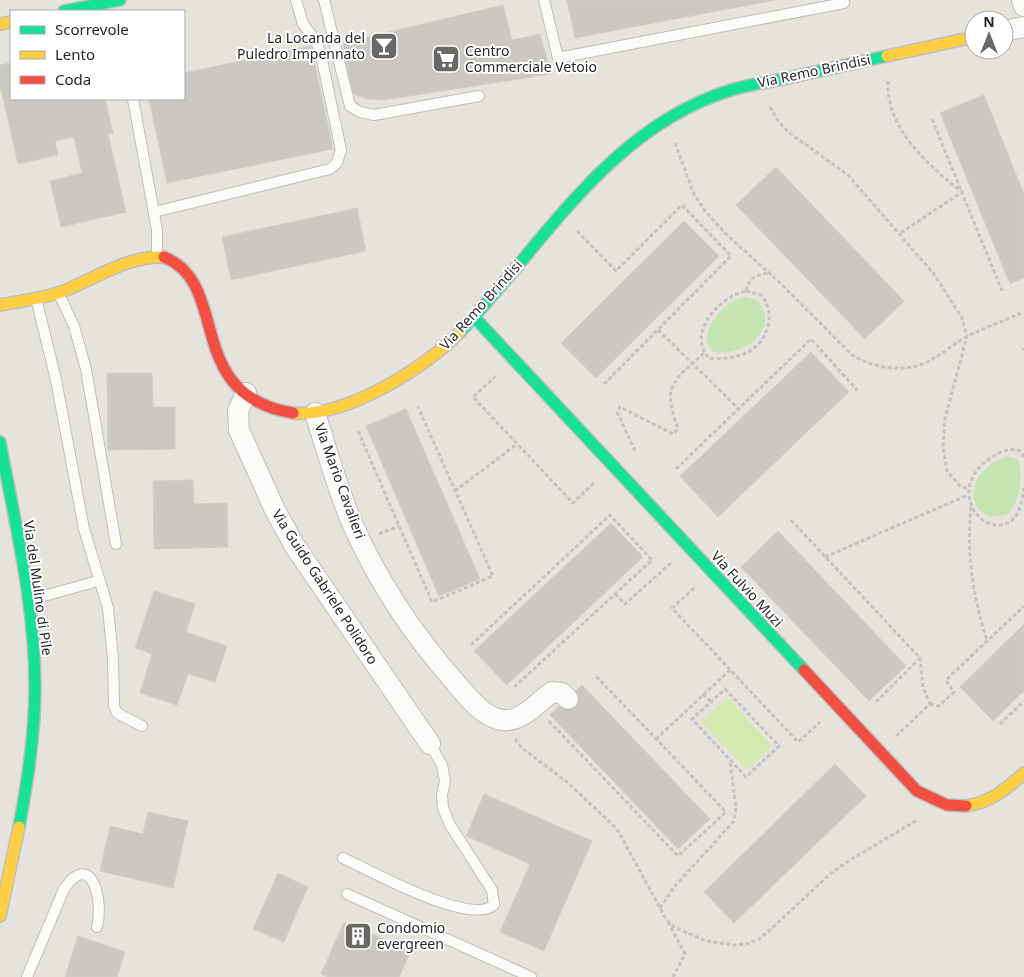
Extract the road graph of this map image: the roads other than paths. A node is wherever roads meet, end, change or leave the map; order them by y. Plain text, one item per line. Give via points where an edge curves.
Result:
1 (120, 0) edge
2 (296, 0) edge
3 (324, 0) edge
4 (544, 0) edge
5 (843, 0) edge
6 (1022, 0) edge
7 (1024, 6) edge
8 (69, 10) edge
9 (964, 39) edge
10 (479, 96) dead end
11 (132, 100) edge
12 (154, 212) junction
13 (157, 256) junction
14 (58, 293) junction
15 (36, 298) junction
16 (0, 305) edge
17 (474, 317) junction
18 (246, 393) junction
19 (315, 413) junction
20 (0, 442) edge
21 (12, 509) junction
22 (0, 511) edge
23 (116, 544) dead end
24 (98, 580) junction
25 (28, 600) junction
26 (568, 699) dead end
27 (142, 726) dead end
28 (430, 744) joint
29 (1024, 772) edge
30 (343, 858) dead end
31 (347, 894) dead end
32 (0, 916) edge
33 (97, 927) dead end
34 (27, 977) edge
35 (531, 977) edge

1 - 8 street
2 - 12 lane via 303,24 316,41 321,55 341,150 337,163 330,169
3 - 10 lane via 350,106 374,115
4 - 5 lane via 558,58 844,3
6 - 7 street
9 - 17 street, Via Remo Brindisi via 761,83 708,98 667,118 642,133 608,162
11 - 12 lane
12 - 13 lane
13 - 14 street
13 - 18 street, Via Remo Brindisi via 177,262 190,276 197,287 222,367
14 - 15 street
14 - 23 lane via 74,326 86,369
15 - 16 street
15 - 24 lane via 56,380 84,529
17 - 19 street, Via Remo Brindisi via 433,357 412,372 363,396
17 - 29 street, Via Fulvio Muzi via 917,791 932,800 956,806 984,802 1003,792
18 - 19 street, Via Remo Brindisi via 284,412
18 - 28 street, Via Guido Gabriele Polidoro via 238,411 240,430 274,508 294,545
19 - 26 street, Via Mario Cavalieri via 353,524 396,606 462,690 484,713 506,721 517,718 552,692 562,693
20 - 21 street, Via del Mulino di Pile
21 - 22 lane
21 - 25 street, Via del Mulino di Pile
24 - 25 lane
24 - 27 lane via 108,608 114,706 117,713
25 - 32 street, Via del Mulino di Pile via 35,687 33,730 26,794
28 - 30 lane via 442,765 443,808 450,825 492,890 494,905 482,911 448,906
31 - 35 lane
33 - 34 lane via 100,900 95,884 89,877 71,879

